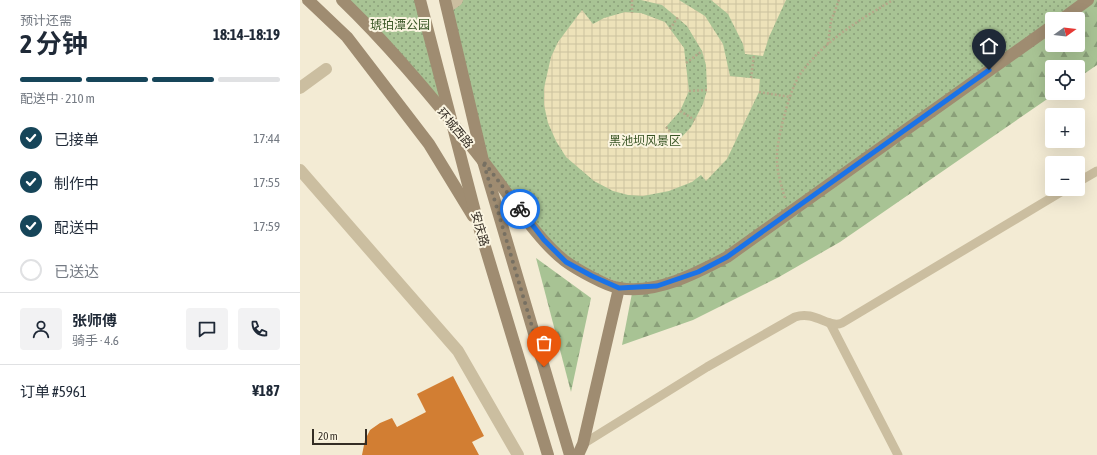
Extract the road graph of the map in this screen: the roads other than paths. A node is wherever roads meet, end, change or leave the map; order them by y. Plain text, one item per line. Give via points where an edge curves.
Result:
1 (308, 0) edge
2 (342, 0) edge
3 (420, 0) edge
4 (457, 0) edge
5 (1088, 0) edge
6 (446, 4) edge
7 (1072, 12) edge
8 (1045, 31) edge
9 (326, 69) dead end
10 (300, 88) edge
11 (454, 126) junction
12 (483, 161) junction
13 (300, 170) edge
14 (1097, 171) edge
15 (1085, 178) edge
16 (1054, 196) edge
17 (479, 227) junction
18 (619, 288) junction
19 (830, 323) junction
20 (580, 449) edge
21 (518, 455) edge
22 (548, 455) edge
23 (570, 455) edge
24 (898, 455) edge

1 - 17 street via 347,37 429,144
2 - 11 street, 环城西路 via 397,57
3 - 11 street, 安庆路
4 - 6 street
5 - 7 street
6 - 12 street, 安庆路
8 - 18 street, 环城西路 via 727,257 698,272 657,286
9 - 10 street
11 - 12 street, 环城西路
11 - 17 street, 安庆路
12 - 18 street, 环城西路 via 555,252 566,262
12 - 23 street, 安庆路
13 - 21 street via 458,351
14 - 15 lane
16 - 19 lane via 842,323
17 - 22 street, 安庆路
18 - 20 street
19 - 20 lane via 812,315 796,317 706,367
19 - 24 lane

